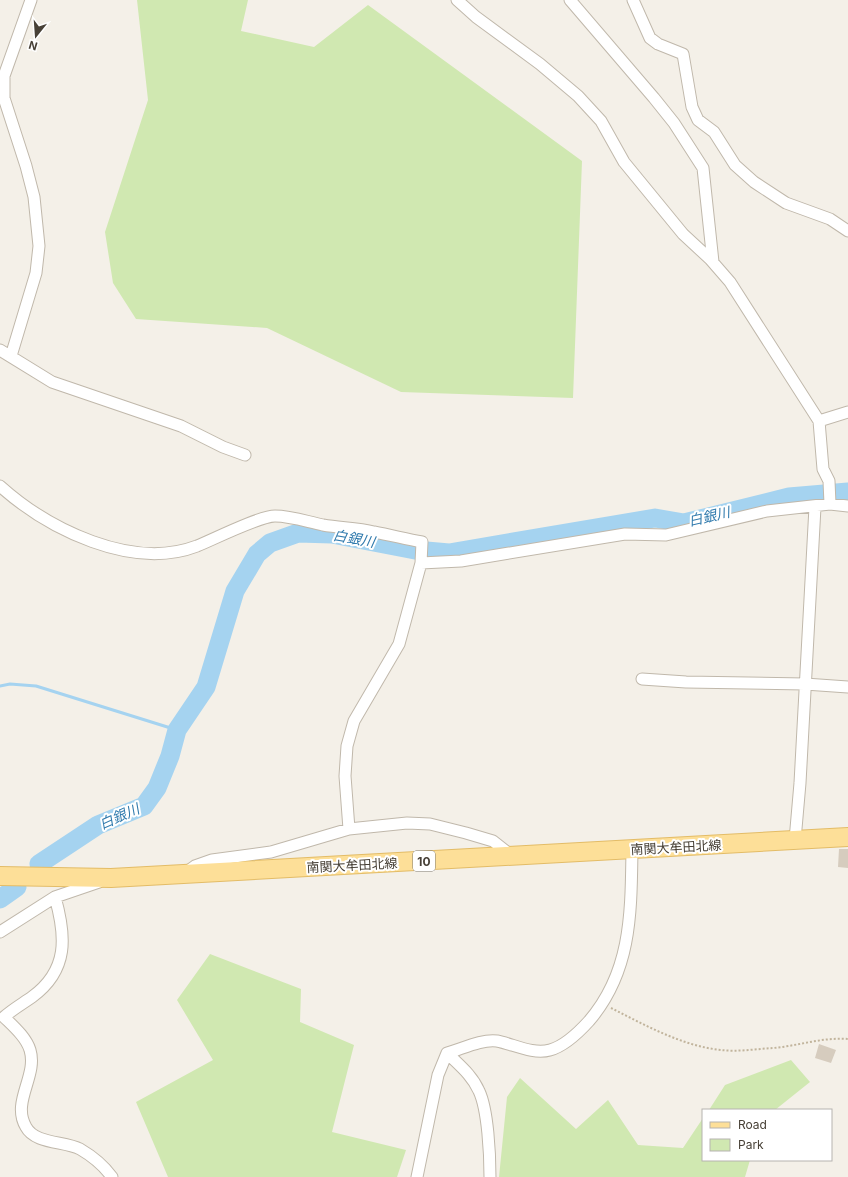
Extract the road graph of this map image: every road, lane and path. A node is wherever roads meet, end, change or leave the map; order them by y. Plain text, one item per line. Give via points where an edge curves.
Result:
1 (31, 0) edge
2 (457, 0) edge
3 (570, 0) edge
4 (633, 0) edge
5 (848, 231) edge
6 (713, 262) junction
7 (0, 350) edge
8 (12, 356) junction
9 (848, 412) edge
10 (819, 421) junction
11 (245, 456) dead end
12 (0, 486) edge
13 (830, 504) junction
14 (848, 506) edge
15 (815, 507) junction
16 (421, 559) junction
17 (642, 679) dead end
18 (805, 684) junction
19 (848, 687) edge
20 (349, 829) junction
21 (848, 837) edge
22 (795, 840) junction
23 (632, 849) junction
24 (512, 856) junction
25 (182, 875) junction
26 (0, 876) edge
27 (111, 878) junction
28 (55, 897) junction
29 (0, 932) edge
30 (603, 1004) junction
31 (848, 1039) edge
32 (447, 1053) junction
33 (112, 1177) edge
34 (417, 1177) edge
35 (490, 1177) edge

1 - 8 street via 4,76 4,98 34,197 39,246 36,273
2 - 6 street via 578,96 601,121 624,162 683,234
3 - 6 street via 674,123 703,168
4 - 5 street via 650,38 683,54 692,107 698,120 714,132 735,165 754,182 786,203 830,219
6 - 10 street via 730,282
7 - 8 street
8 - 11 street via 34,373 52,382 181,426
9 - 10 street
10 - 13 street via 823,469 829,481
12 - 16 street via 51,522 88,540 129,552 156,554 183,551 274,516 422,542
13 - 14 street
13 - 15 street
15 - 16 street via 767,511 666,535 625,534 461,561
15 - 18 street
16 - 20 street via 399,644 354,721 347,746 345,776
17 - 18 street
18 - 19 street
18 - 22 street
20 - 24 street via 407,823 430,824 493,841
20 - 25 street via 271,852 212,860 195,866
21 - 22 main road, 南関大牟田北線 / 10
22 - 23 main road, 南関大牟田北線 / 10
23 - 24 main road, 南関大牟田北線 / 10
23 - 30 street via 633,882 629,933 613,985
24 - 25 main road, 南関大牟田北線 / 10
25 - 27 main road, 南関大牟田北線 / 10
26 - 27 main road, 南関大牟田北線 / 10
27 - 28 street
28 - 29 street
28 - 33 street via 62,922 63,950 58,968 33,996 4,1017 24,1038 30,1050 31,1066 21,1114 31,1135 80,1149 105,1167
30 - 31 path via 688,1042 721,1050 774,1048 831,1038
30 - 32 street via 581,1030 550,1050 536,1051 495,1041
32 - 34 street via 438,1076
32 - 35 street via 469,1074 480,1091 486,1122

